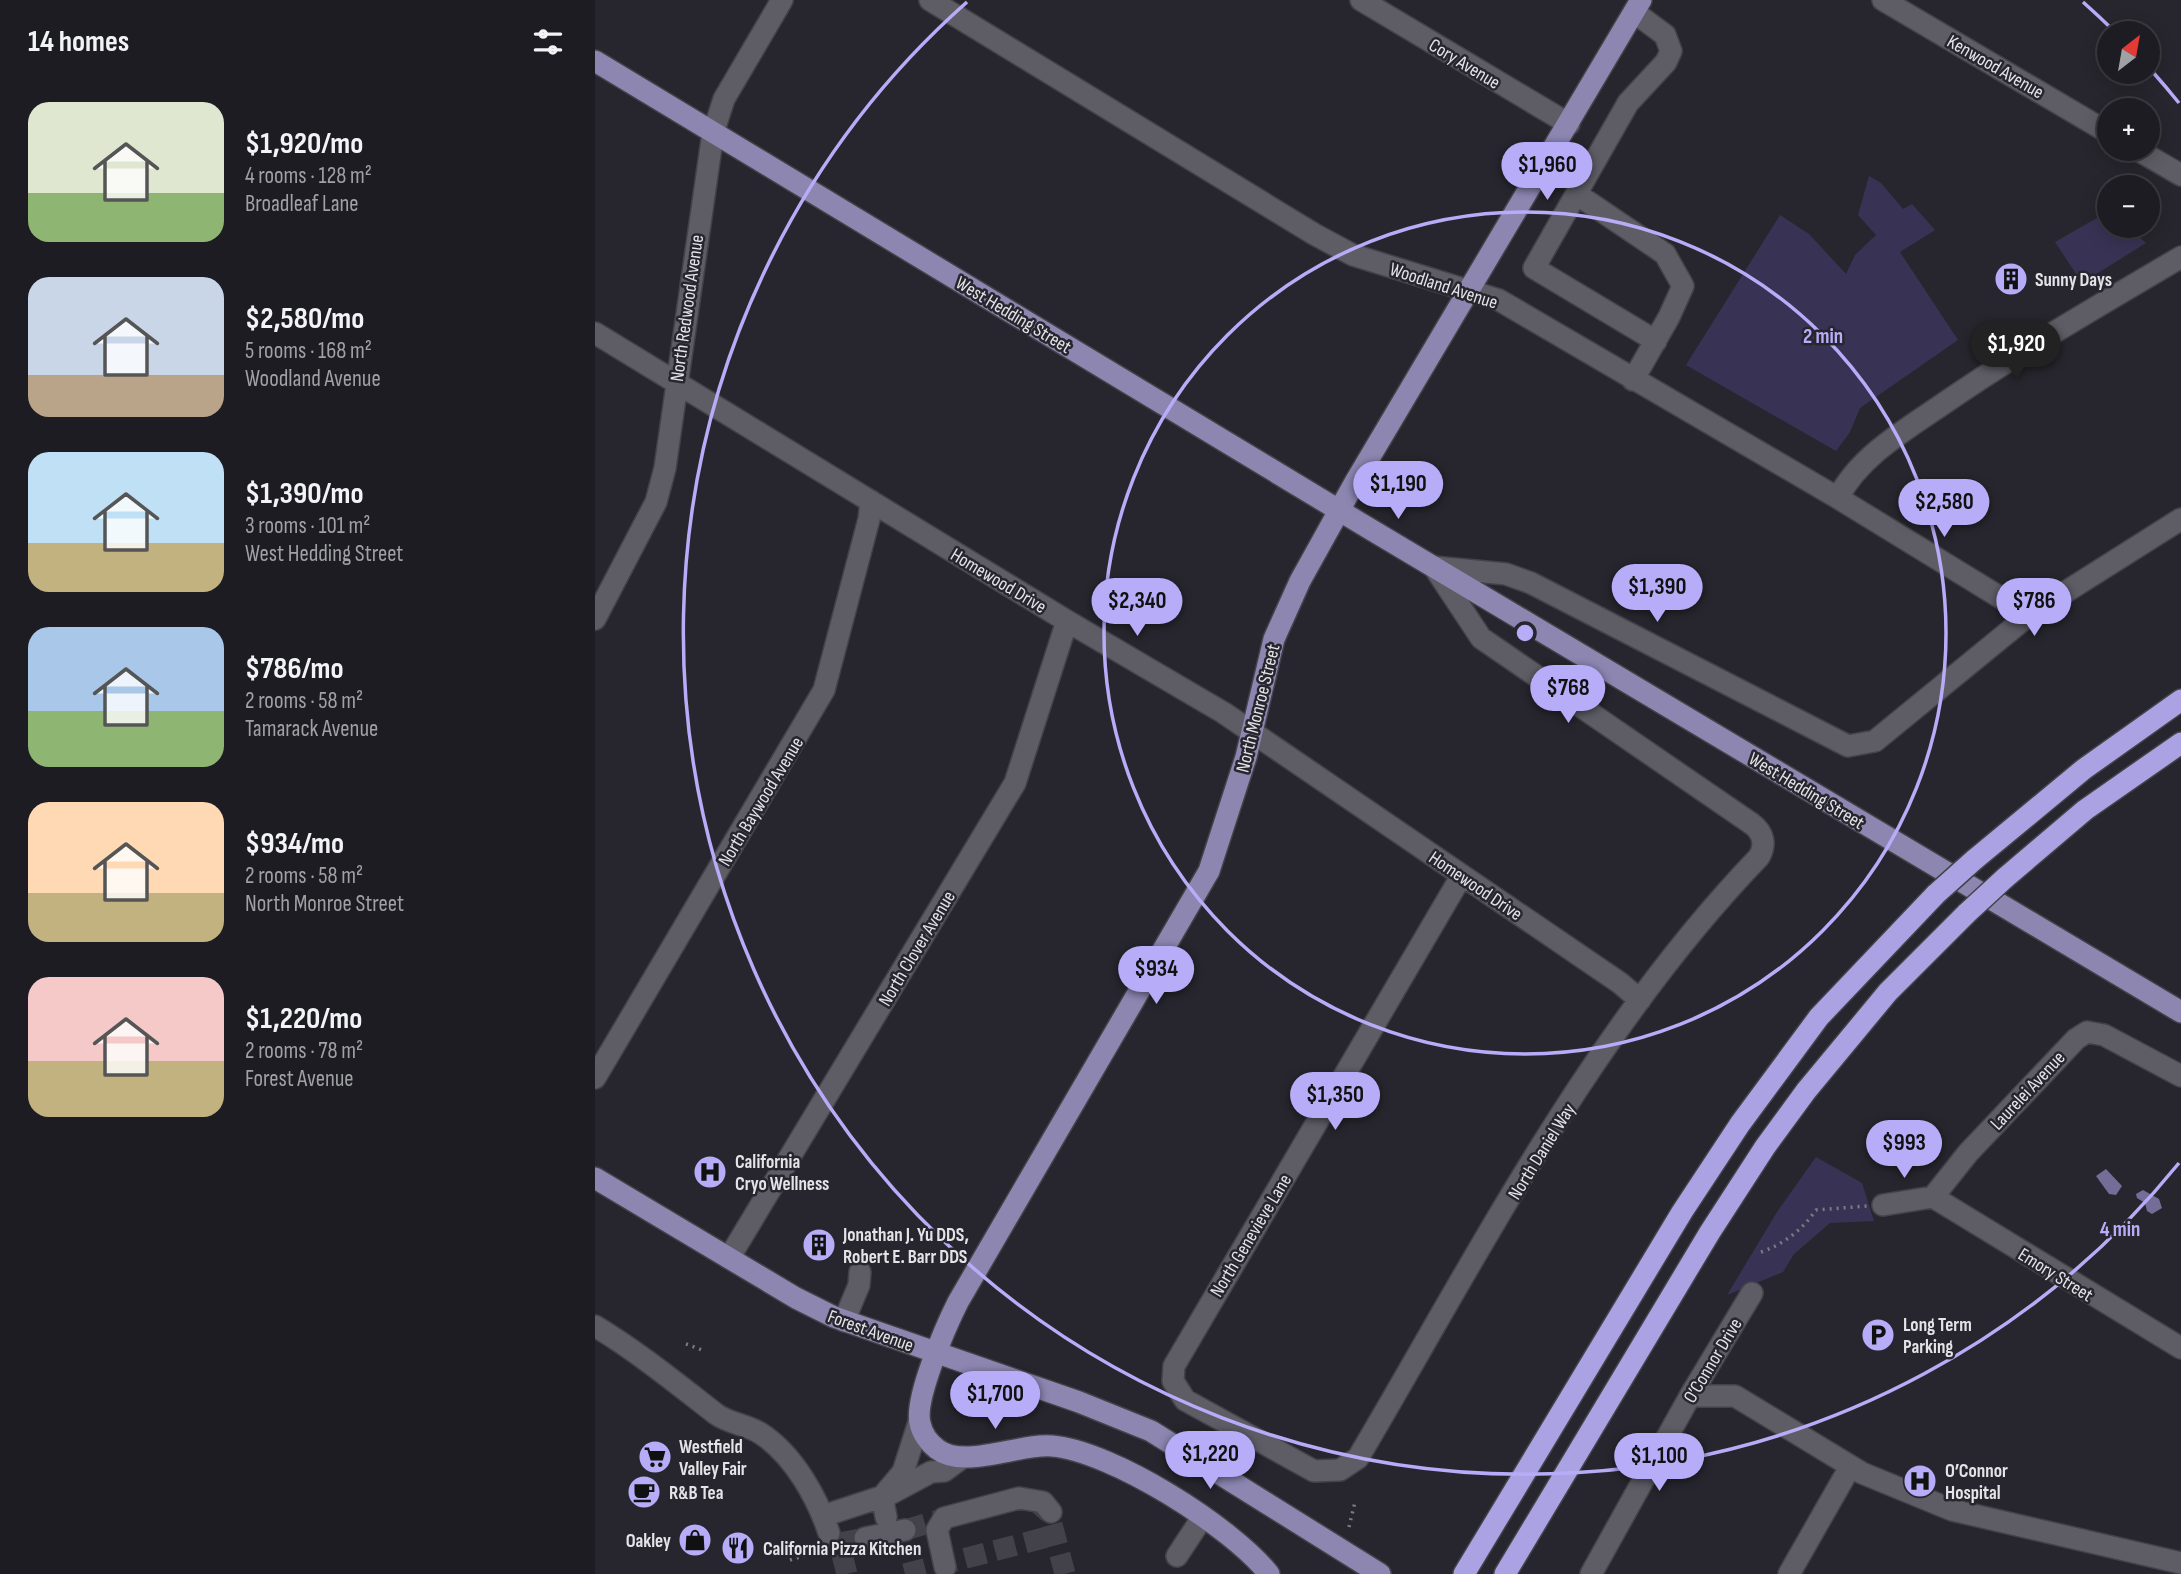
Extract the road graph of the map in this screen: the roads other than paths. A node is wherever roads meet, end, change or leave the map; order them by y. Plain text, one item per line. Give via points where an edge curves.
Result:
1 (782, 0) edge
2 (930, 0) edge
3 (1361, 0) edge
4 (1883, 0) edge
5 (1638, 6) edge
6 (595, 61) edge
7 (1569, 124) junction
8 (2097, 125) edge
9 (713, 133) junction
10 (2157, 161) edge
11 (2181, 175) edge
12 (1578, 195) junction
13 (2181, 257) edge
14 (1468, 292) junction
15 (595, 333) edge
16 (1656, 341) junction
17 (1633, 380) junction
18 (675, 381) junction
19 (1838, 498) junction
20 (871, 501) junction
21 (1340, 511) junction
22 (2181, 519) edge
23 (1434, 567) junction
24 (596, 613) edge
25 (2029, 615) junction
26 (1066, 621) junction
27 (2181, 700) edge
28 (1252, 732) junction
29 (2181, 743) edge
30 (1764, 844) joint
31 (1462, 875) junction
32 (1640, 1000) junction
33 (2181, 1013) edge
34 (2181, 1076) edge
35 (595, 1079) edge
36 (595, 1178) edge
37 (1933, 1197) junction
38 (1883, 1205) road end
39 (729, 1258) junction
40 (860, 1272) dead end
41 (1752, 1293) dead end
42 (844, 1321) junction
43 (595, 1326) edge
44 (2181, 1349) edge
45 (936, 1353) junction
46 (1690, 1396) junction
47 (919, 1422) junction
48 (963, 1457) junction
49 (1850, 1466) junction
50 (1340, 1470) joint
51 (884, 1507) junction
52 (1051, 1512) tunnel mouth
53 (1202, 1518) junction
54 (905, 1530) tunnel mouth
55 (865, 1538) tunnel mouth
56 (1177, 1556) dead end
57 (2181, 1563) edge
58 (944, 1567) dead end
59 (1593, 1572) edge
60 (1269, 1574) edge
61 (1380, 1574) edge
62 (1464, 1574) edge
63 (1505, 1574) edge
64 (1789, 1574) edge

1 - 9 street, North Redwood Avenue via 724,99
2 - 14 street, Woodland Avenue via 1314,234 1353,255
3 - 7 street, Cory Avenue
4 - 8 street, Kenwood Avenue
5 - 7 main road, North Monroe Street
5 - 12 street via 1665,34 1671,51 1628,103
6 - 9 main road, West Hedding Street
7 - 14 main road, North Monroe Street
9 - 18 street, North Redwood Avenue
9 - 21 main road, West Hedding Street
10 - 11 street
12 - 16 street via 1665,254 1683,286
12 - 16 street via 1534,268
13 - 19 street via 1983,376 1899,433 1848,478
14 - 17 street, Woodland Avenue via 1499,300
14 - 21 main road, North Monroe Street
15 - 18 street, Homewood Drive
16 - 17 street
17 - 19 street, Woodland Avenue
18 - 20 street, Homewood Drive
18 - 24 street, North Redwood Avenue via 665,468 656,502
19 - 25 street, Woodland Avenue
20 - 26 street, Homewood Drive
20 - 35 street, North Baywood Avenue via 824,690
21 - 23 main road, West Hedding Street
21 - 28 main road, North Monroe Street via 1273,639
22 - 25 street
23 - 25 street, West Hedding Street via 1506,574 1531,583 1848,746 1875,741
23 - 30 street, West Hedding Street via 1481,638 1752,824
23 - 33 main road, West Hedding Street
26 - 28 street, Homewood Drive
26 - 39 street, North Clover Avenue via 1014,783
27 - 62 highway, bridge via 2084,769 1974,860 1819,1017 1753,1104 1682,1212
28 - 31 street, Homewood Drive
28 - 45 main road, North Monroe Street via 1209,872 976,1271
29 - 63 highway, bridge via 2085,810 2005,878 1872,1011 1765,1147
30 - 32 street, North Daniel Way via 1759,858 1694,930
31 - 32 street, Homewood Drive
31 - 50 street, North Genevieve Lane via 1177,1359 1173,1381 1185,1400 1314,1471
32 - 50 street, North Daniel Way via 1553,1129 1357,1458
34 - 37 street, Laurelei Avenue via 2104,1035 2087,1032 1968,1153
36 - 39 main road, Forest Avenue
37 - 38 street
37 - 44 street, Emory Street
39 - 42 main road, Forest Avenue
40 - 42 street
41 - 46 street, O’Connor Drive
42 - 45 main road, Forest Avenue
43 - 51 street via 667,1373 719,1417 759,1433 775,1446 805,1483 826,1525
45 - 47 main road, North Monroe Street
45 - 61 main road, Forest Avenue via 1151,1431
46 - 49 street via 1735,1396
46 - 59 street, O’Connor Drive
47 - 48 main road via 939,1451
47 - 51 street via 903,1472
48 - 51 street via 944,1471 931,1472
48 - 53 main road via 1037,1445 1067,1448 1133,1474
49 - 57 street via 1952,1510
49 - 64 street
52 - 58 street via 1042,1502 1019,1498 944,1518 937,1530
53 - 56 street
53 - 60 main road via 1241,1545
54 - 55 street

